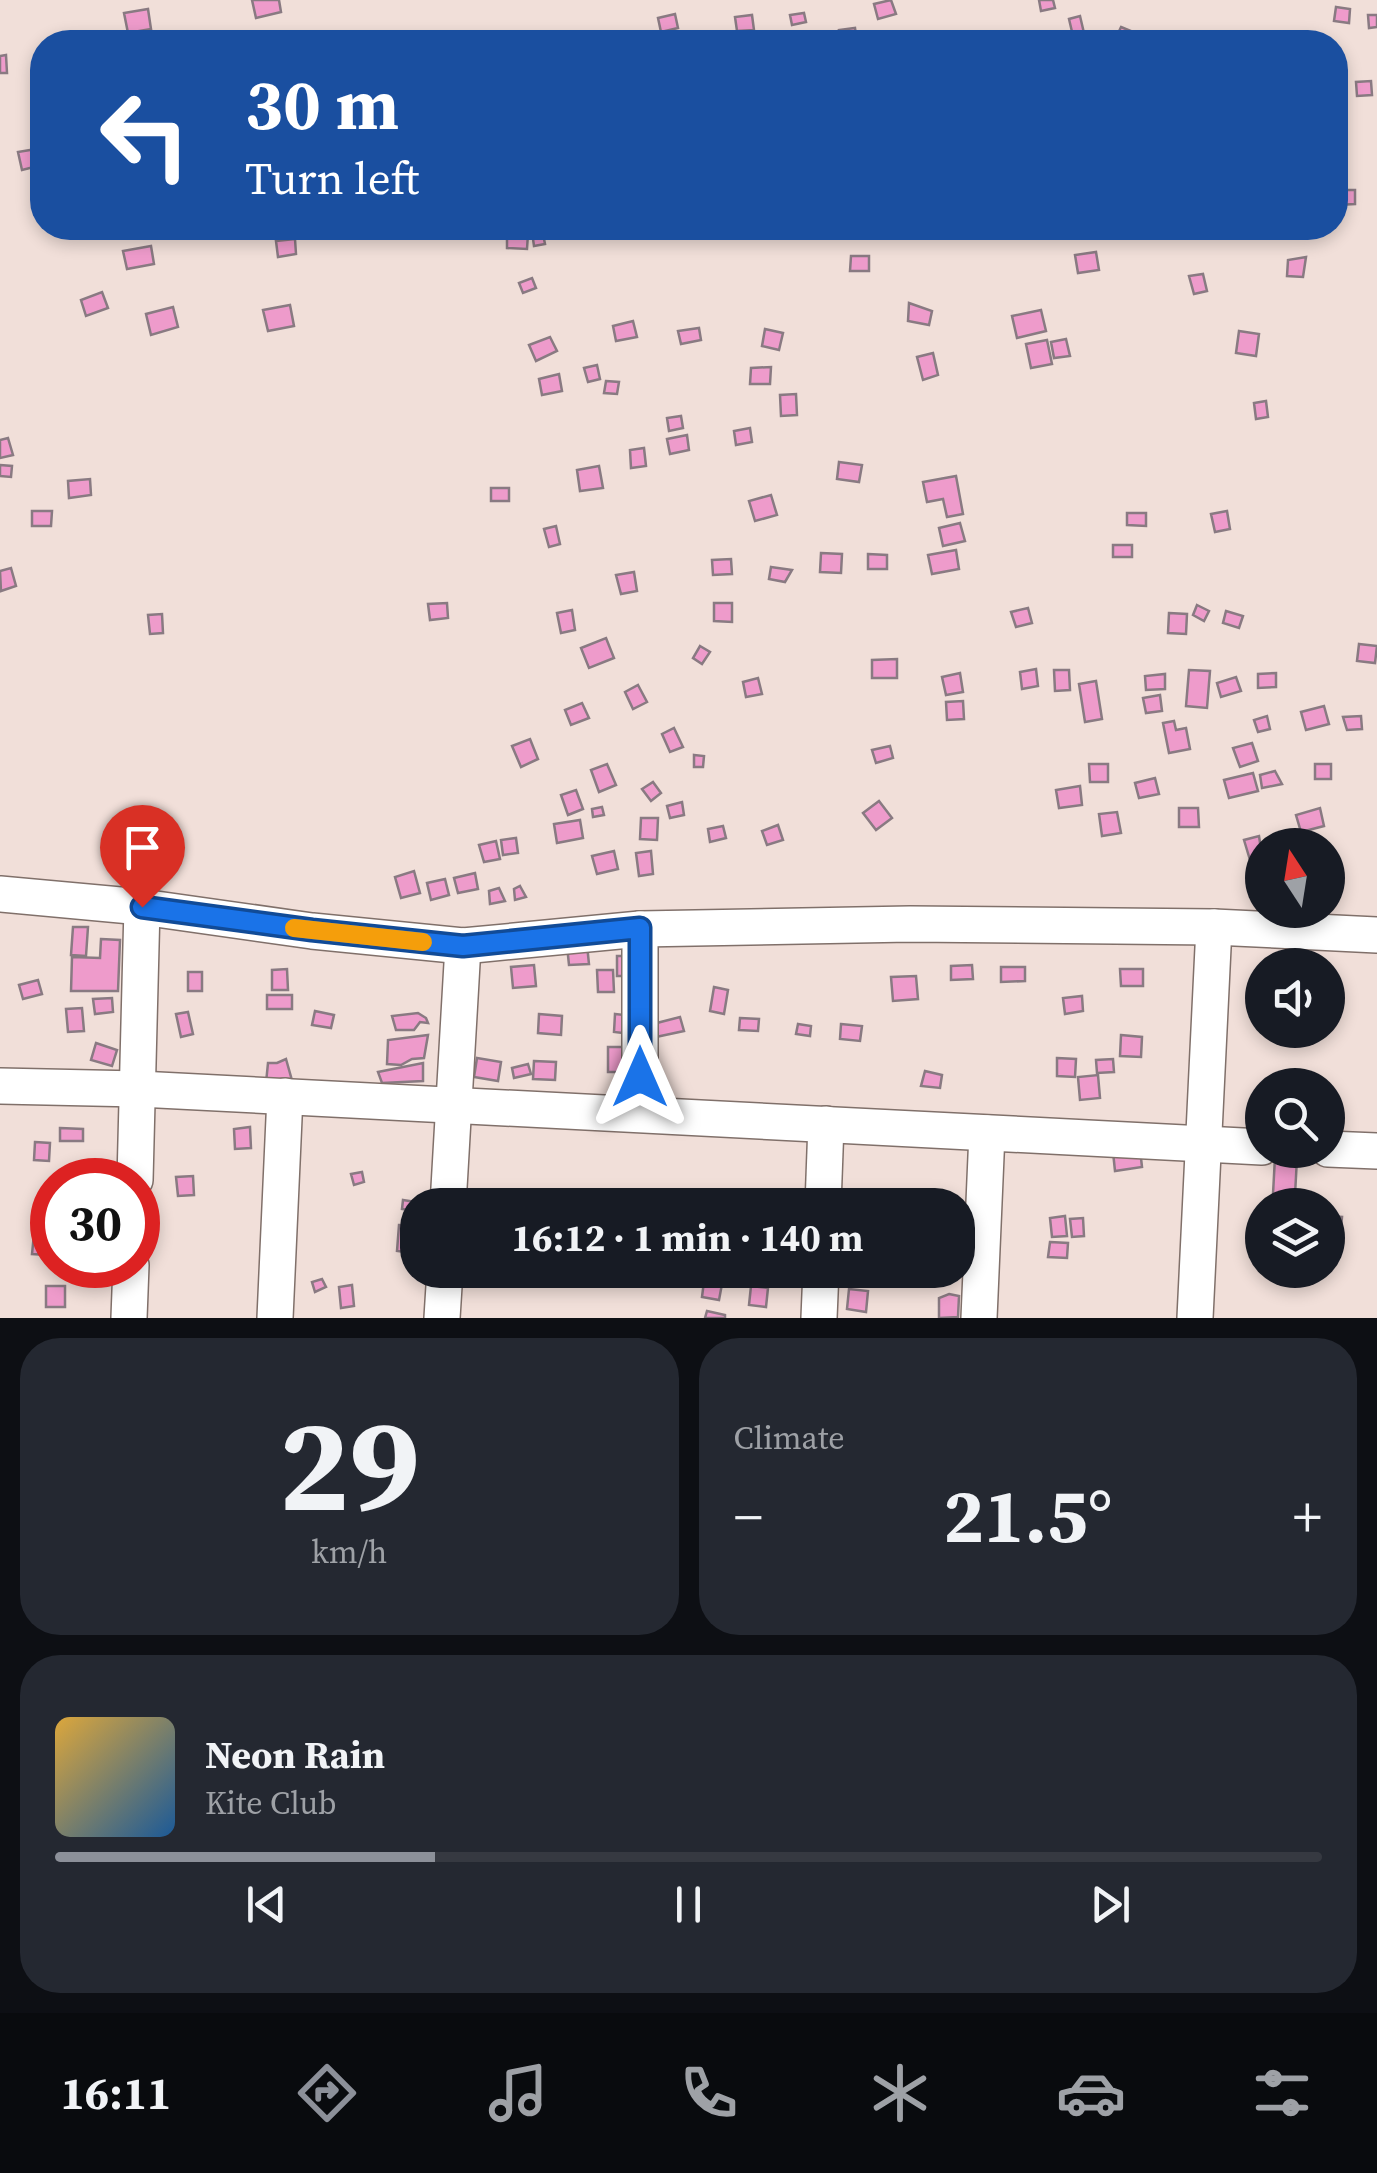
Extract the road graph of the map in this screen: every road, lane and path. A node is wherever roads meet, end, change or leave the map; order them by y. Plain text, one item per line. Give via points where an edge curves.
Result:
1 (0, 894) edge
2 (142, 907) junction
3 (1214, 926) junction
4 (640, 928) junction
5 (1377, 936) edge
6 (463, 946) junction
7 (0, 1086) edge
8 (139, 1089) junction
9 (286, 1096) junction
10 (454, 1105) junction
11 (640, 1114) junction
12 (826, 1124) junction
13 (987, 1133) junction
14 (1203, 1144) junction
15 (1245, 1145) edge
16 (1345, 1150) edge
17 (1377, 1151) edge
18 (136, 1158) edge
19 (449, 1188) edge
20 (824, 1188) edge
21 (130, 1288) edge
22 (443, 1288) edge
23 (820, 1288) edge
24 (129, 1318) edge
25 (275, 1318) edge
26 (442, 1318) edge
27 (819, 1318) edge
28 (979, 1318) edge
29 (1194, 1318) edge

1 - 2 street
2 - 6 street
2 - 8 street
3 - 4 street
3 - 5 street
3 - 14 street
4 - 6 street
4 - 11 street
6 - 10 street
7 - 8 street
8 - 9 street
8 - 18 street
9 - 10 street
9 - 25 street
10 - 11 street
10 - 19 street
11 - 12 street
12 - 13 street
12 - 20 street
13 - 14 street
13 - 28 street
14 - 15 street
14 - 29 street
16 - 17 street
21 - 24 street
22 - 26 street
23 - 27 street

